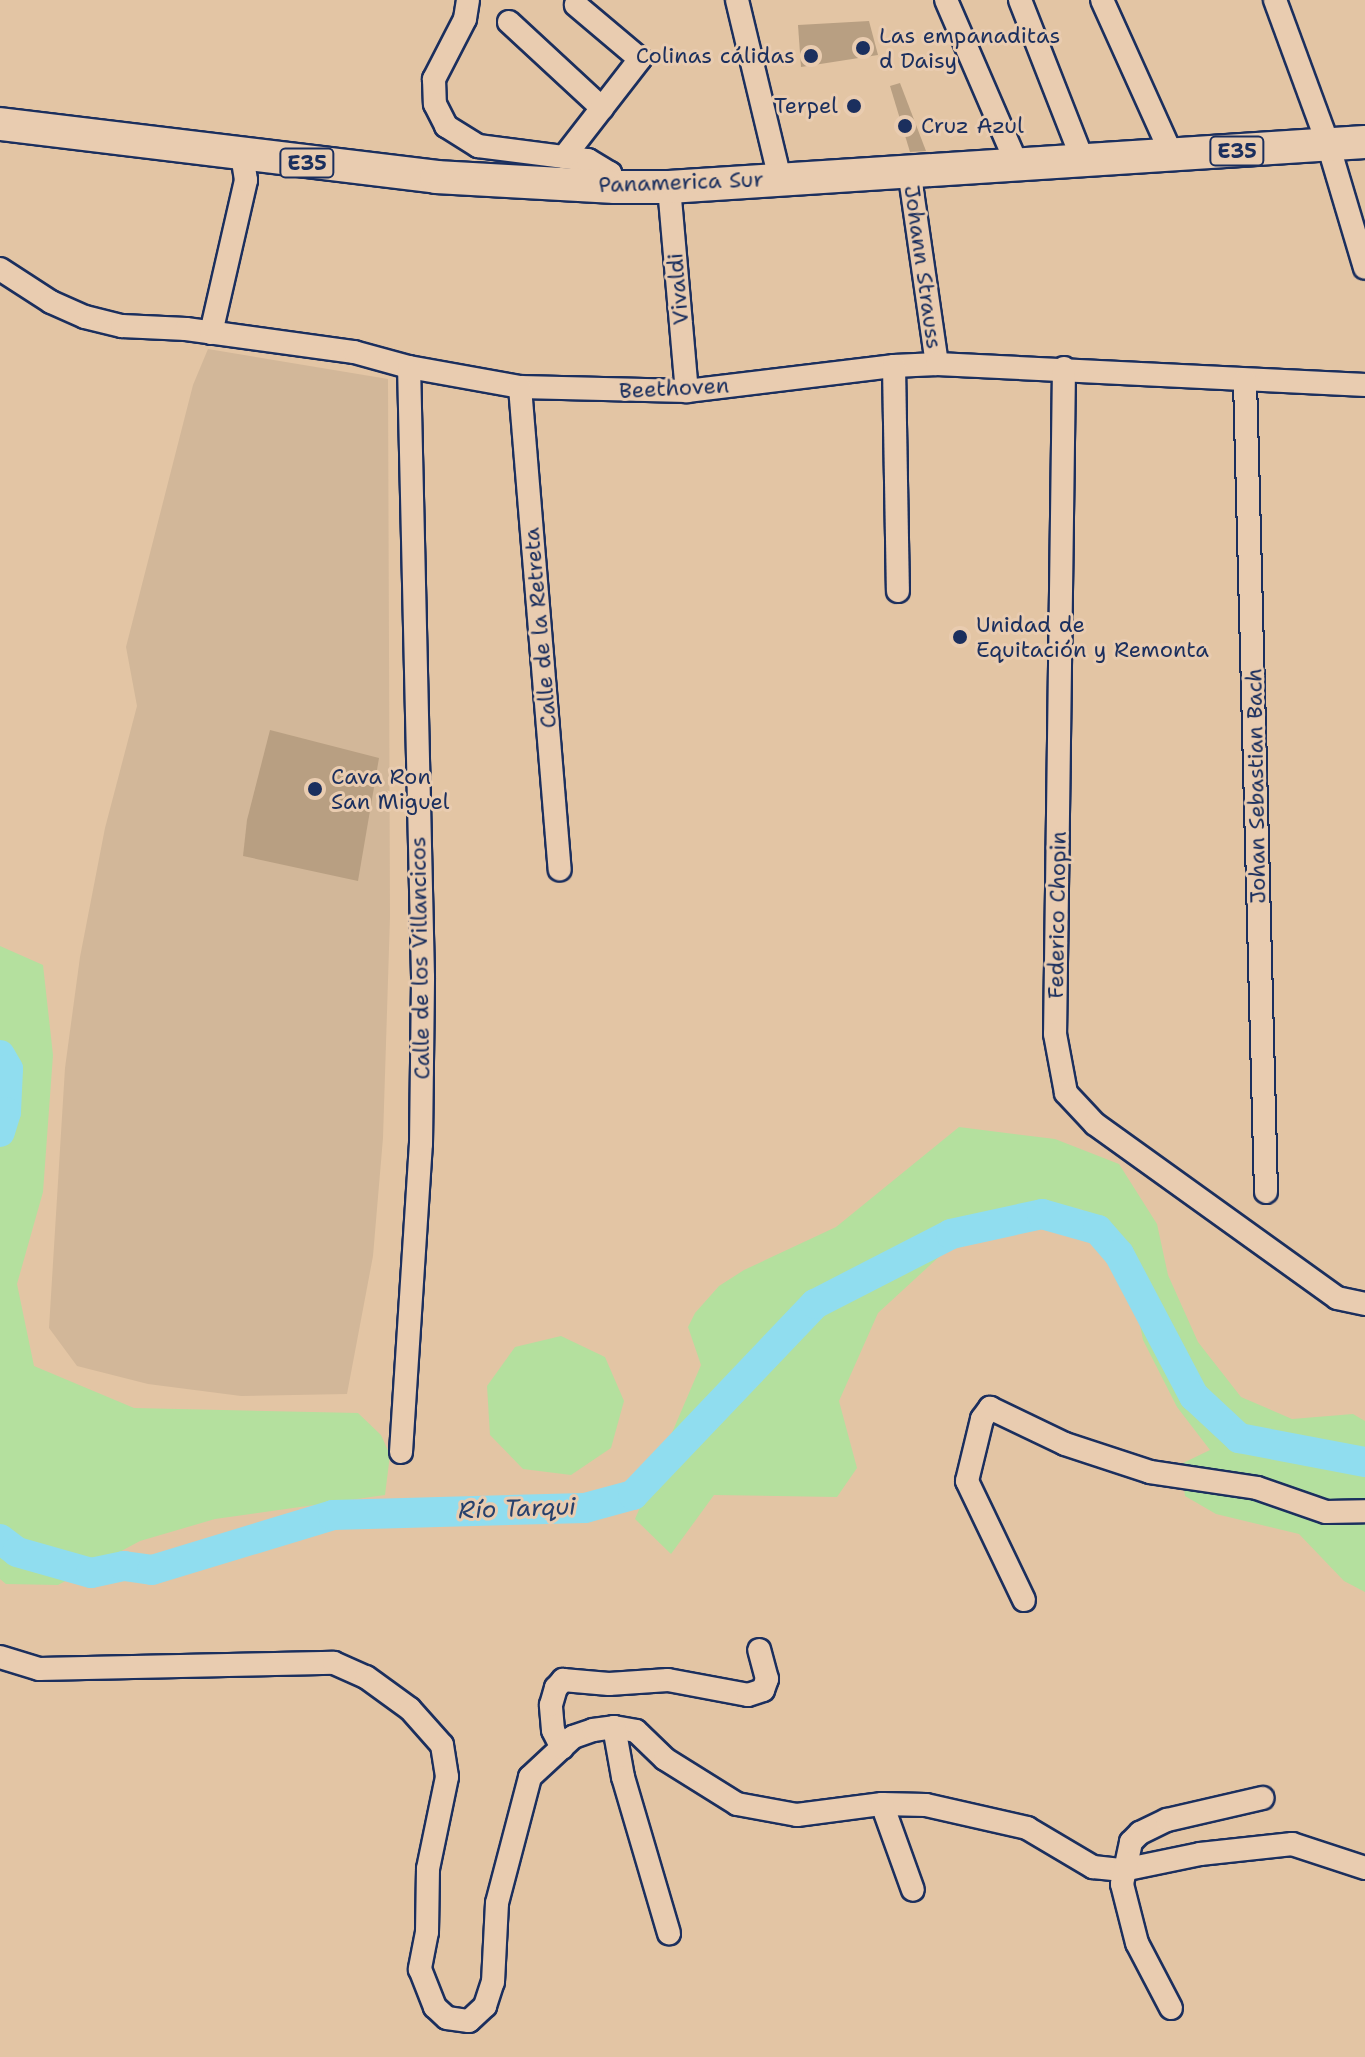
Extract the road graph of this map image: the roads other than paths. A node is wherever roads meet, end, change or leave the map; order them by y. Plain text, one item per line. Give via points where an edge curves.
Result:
1 (468, 0) edge
2 (737, 0) edge
3 (946, 0) edge
4 (1020, 0) edge
5 (1102, 0) edge
6 (1275, 0) edge
7 (576, 5) dead end
8 (509, 22) dead end
9 (602, 108) junction
10 (0, 124) edge
11 (1365, 142) edge
12 (1328, 144) junction
13 (1172, 155) junction
14 (242, 156) junction
15 (564, 157) junction
16 (1082, 158) junction
17 (1017, 164) junction
18 (909, 170) junction
19 (780, 179) junction
20 (615, 187) junction
21 (669, 187) junction
22 (1365, 268) edge
23 (0, 269) edge
24 (211, 333) junction
25 (937, 364) junction
26 (894, 366) junction
27 (409, 367) junction
28 (1064, 368) junction
29 (1245, 380) junction
30 (1365, 385) edge
31 (520, 387) junction
32 (687, 391) junction
33 (898, 591) dead end
34 (560, 869) dead end
35 (1266, 1192) dead end
36 (1365, 1304) edge
37 (401, 1452) dead end
38 (1365, 1511) edge
39 (1024, 1600) dead end
40 (759, 1650) dead end
41 (0, 1657) edge
42 (614, 1727) junction
43 (562, 1748) junction
44 (1262, 1798) dead end
45 (882, 1804) junction
46 (1365, 1868) edge
47 (1123, 1870) junction
48 (913, 1890) dead end
49 (669, 1933) dead end
50 (1171, 2008) dead end

1 - 15 street via 465,19 434,79 435,104 446,126 478,146
2 - 19 street
3 - 17 street
4 - 16 street
5 - 13 street
6 - 12 street
7 - 9 street via 640,59
8 - 9 street
9 - 15 street
10 - 14 highway, Panamerica Sur / E35
11 - 12 highway, Panamerica Sur / E35
12 - 13 highway, Panamerica Sur / E35
12 - 22 street
13 - 16 highway, Panamerica Sur / E35
14 - 20 highway, Panamerica Sur / E35 via 436,177
14 - 24 street via 246,180
15 - 20 street via 603,167
16 - 17 highway, Panamerica Sur / E35
17 - 18 highway, Panamerica Sur / E35
18 - 19 highway, Panamerica Sur / E35
18 - 25 street, Johann Strauss
19 - 21 highway, Panamerica Sur / E35
20 - 21 highway, Panamerica Sur / E35
21 - 32 street, Vivaldi
23 - 24 street, Beethoven via 85,317 122,326
24 - 27 street, Beethoven via 354,352
25 - 26 street, Beethoven
25 - 28 street, Beethoven
26 - 32 street, Beethoven
26 - 33 street
27 - 31 street, Beethoven
27 - 37 street, Calle de los Villancicos via 423,977 421,1144
28 - 29 street, Beethoven
28 - 36 street, Federico Chopin via 1055,1034 1066,1093 1095,1124 1337,1298
29 - 30 street, Beethoven
29 - 35 street, Johan Sebastian Bach
31 - 32 street, Beethoven
31 - 34 street, Calle de la Retreta
38 - 39 street via 1326,1512 1257,1488 1150,1472 1065,1444 990,1408 982,1419 967,1481
40 - 43 street via 767,1679 763,1690 748,1695 668,1680 563,1680 551,1705 553,1730
41 - 43 street via 39,1669 334,1663 366,1677 410,1709 442,1745 447,1777 428,1869 427,1932 420,1969 435,2007 447,2018 469,2021 485,2006 493,1982 497,1903 530,1777
42 - 43 street via 573,1737
42 - 45 street via 636,1731 665,1759 737,1804 797,1815
42 - 49 street via 623,1777
44 - 47 street via 1167,1820 1140,1833 1131,1842
45 - 47 street via 926,1805 1027,1828 1093,1867
45 - 48 street
46 - 47 street via 1292,1844 1200,1854
47 - 50 street via 1137,1943

